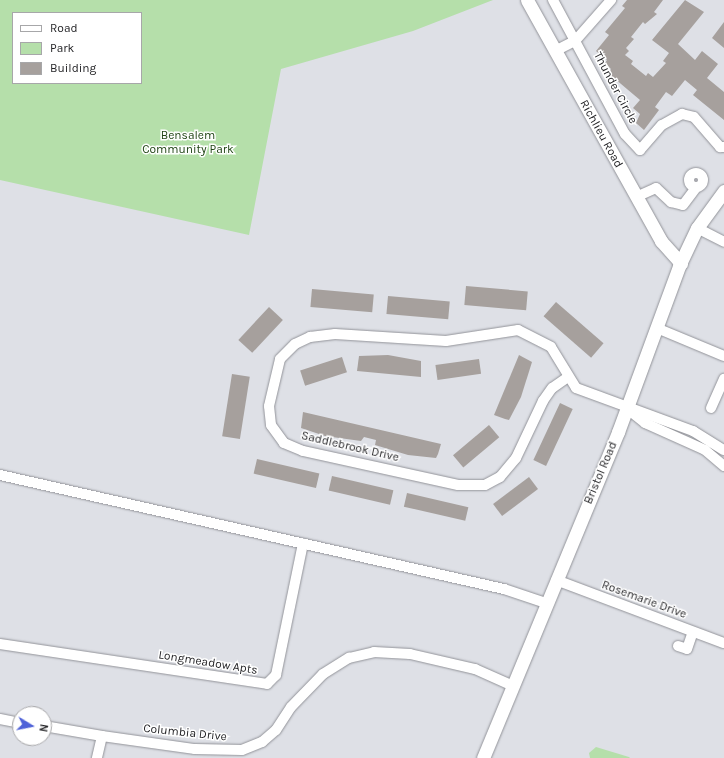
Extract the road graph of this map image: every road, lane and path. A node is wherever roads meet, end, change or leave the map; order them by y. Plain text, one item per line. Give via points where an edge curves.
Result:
1 (527, 0) edge
2 (553, 0) edge
3 (611, 0) edge
4 (575, 41) junction
5 (555, 51) junction
6 (724, 147) edge
7 (696, 188) dead end
8 (724, 191) edge
9 (636, 197) junction
10 (697, 228) junction
11 (724, 242) edge
12 (681, 263) junction
13 (659, 329) junction
14 (724, 356) edge
15 (568, 377) junction
16 (724, 379) edge
17 (711, 408) dead end
18 (627, 409) junction
19 (724, 450) edge
20 (724, 466) edge
21 (0, 475) edge
22 (303, 544) junction
23 (556, 580) junction
24 (546, 604) junction
25 (693, 632) junction
26 (724, 643) edge
27 (0, 644) edge
28 (678, 646) dead end
29 (511, 685) junction
30 (0, 719) edge
31 (12, 721) edge
32 (52, 727) edge
33 (102, 736) junction
34 (97, 758) edge
35 (483, 758) edge

1 - 5 main road, Richlieu Road
2 - 4 street, Thunder Circle
3 - 4 street
4 - 5 street
4 - 6 street, Thunder Circle via 625,134 640,150 662,125 682,114 694,117 720,147
5 - 9 main road, Richlieu Road
7 - 9 street via 683,205 671,202 656,188
8 - 10 main road, Bristol Road
9 - 12 main road, Richlieu Road via 661,241
10 - 11 street
10 - 12 main road, Bristol Road
12 - 13 main road, Bristol Road
13 - 14 street
13 - 18 main road, Bristol Road
15 - 15 street, Saddlebrook Drive via 551,347 518,330 446,341 315,335 295,344 280,358 269,406 271,425 284,443 303,451 458,485 485,485 500,477 516,458 543,401 552,388
15 - 18 street, Saddlebrook Drive via 576,388
16 - 17 street
18 - 19 street via 649,412 693,431
18 - 20 street via 645,423 705,450
18 - 23 main road, Bristol Road
21 - 22 street
22 - 24 street via 504,589
22 - 27 street, Longmeadow Apts via 276,675 267,684
23 - 24 main road, Bristol Road
23 - 25 street, Rosemarie Drive
24 - 29 main road, Bristol Road
25 - 26 street, Rosemarie Drive
25 - 28 street via 687,649
29 - 33 street, Columbia Drive via 475,669 410,654 374,652 349,658 323,674 291,708 276,730 262,742 248,748 231,751 195,749
29 - 35 main road, Bristol Road
30 - 31 street
32 - 33 street, Columbia Drive
33 - 34 street

